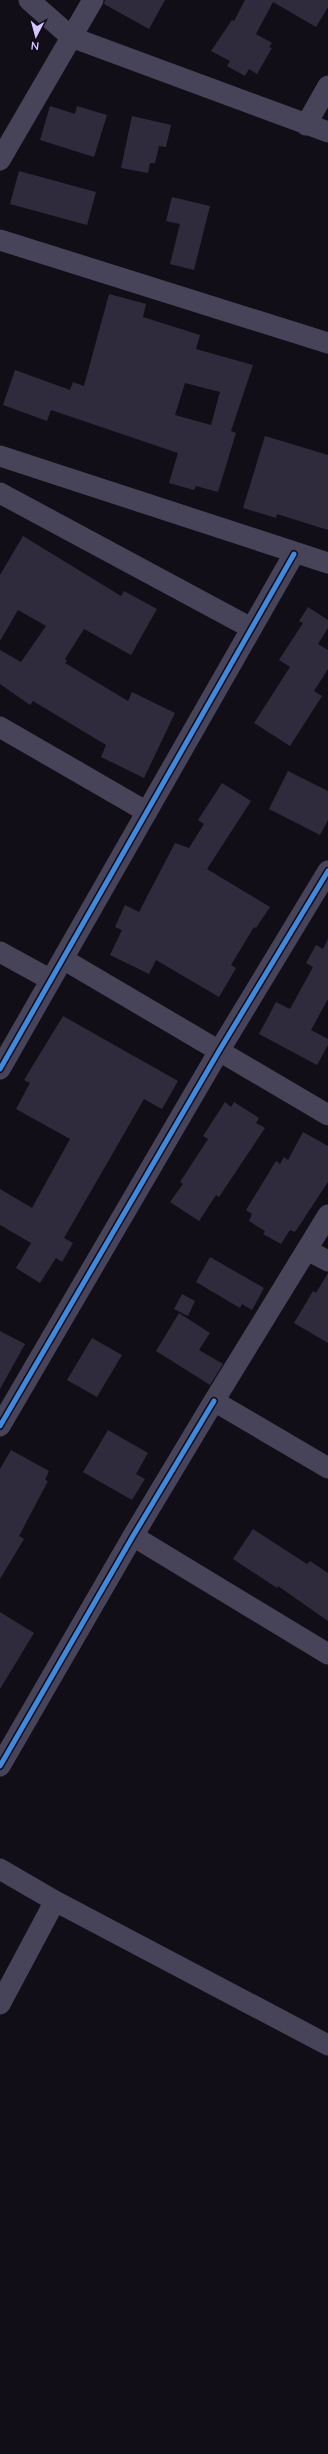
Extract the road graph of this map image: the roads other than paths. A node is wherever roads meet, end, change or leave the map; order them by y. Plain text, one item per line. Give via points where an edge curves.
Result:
1 (29, 0) edge
2 (93, 0) edge
3 (72, 37) junction
4 (328, 86) edge
5 (306, 125) junction
6 (328, 132) edge
7 (0, 160) edge
8 (0, 240) edge
9 (328, 343) edge
10 (0, 456) edge
11 (0, 493) edge
12 (294, 554) junction
13 (328, 563) edge
14 (251, 628) junction
15 (0, 727) edge
16 (147, 812) junction
17 (328, 871) edge
18 (0, 952) edge
19 (63, 959) junction
20 (51, 980) junction
21 (219, 1051) junction
22 (0, 1069) edge
23 (328, 1115) edge
24 (328, 1214) edge
25 (316, 1246) edge
26 (328, 1261) edge
27 (214, 1401) junction
28 (0, 1426) edge
29 (328, 1468) edge
30 (133, 1536) junction
31 (328, 1654) edge
32 (0, 1766) edge
33 (0, 1869) edge
34 (55, 1901) junction
35 (0, 2004) edge
36 (328, 2045) edge

1 - 3 street
2 - 3 street
3 - 5 street
3 - 7 street
4 - 5 street
5 - 6 street
8 - 9 street
10 - 12 street
11 - 14 street
12 - 13 street
12 - 14 street
14 - 16 street
15 - 16 street
16 - 19 street
17 - 21 street
18 - 20 street
19 - 20 street
19 - 21 street
20 - 22 street
21 - 23 street
21 - 28 street
24 - 25 street
25 - 26 street
25 - 27 street
27 - 29 street
27 - 30 street
30 - 31 street
30 - 32 street
33 - 34 street
34 - 35 street
34 - 36 street

